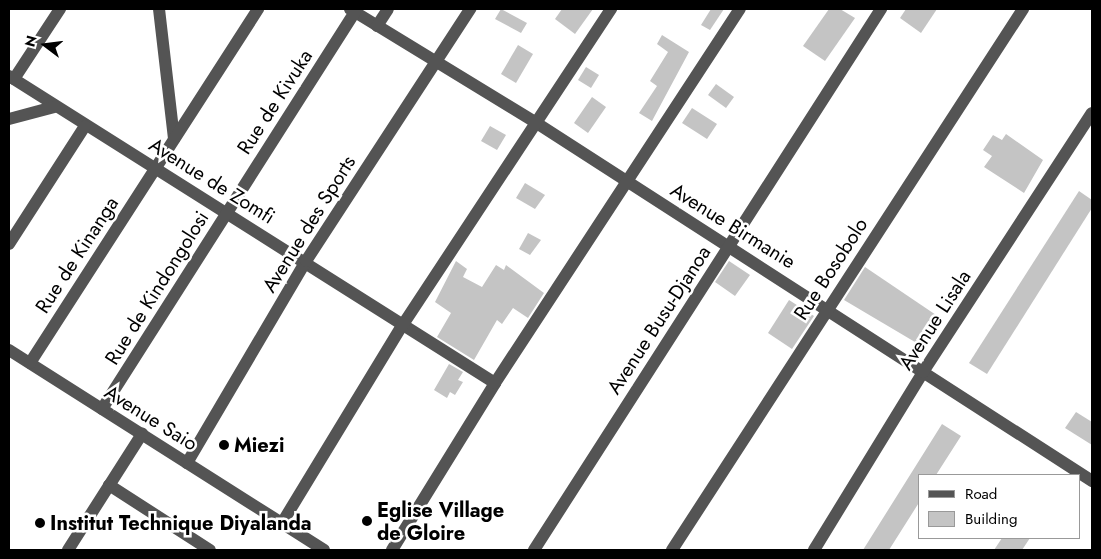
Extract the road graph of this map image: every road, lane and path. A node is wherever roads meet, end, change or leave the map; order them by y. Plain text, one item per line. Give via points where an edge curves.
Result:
1 (60, 9) edge
2 (159, 9) edge
3 (258, 9) edge
4 (388, 9) edge
5 (470, 9) edge
6 (611, 9) edge
7 (740, 9) edge
8 (881, 9) edge
9 (1023, 9) edge
10 (352, 10) edge
11 (377, 26) junction
12 (436, 61) junction
13 (12, 78) edge
14 (54, 107) junction
15 (1092, 113) edge
16 (9, 119) edge
17 (535, 122) junction
18 (85, 126) junction
19 (174, 139) junction
20 (156, 168) junction
21 (627, 182) junction
22 (227, 212) junction
23 (9, 244) edge
24 (728, 245) junction
25 (306, 261) junction
26 (827, 308) junction
27 (402, 326) junction
28 (9, 350) edge
29 (30, 363) junction
30 (923, 372) junction
31 (495, 383) junction
32 (102, 409) junction
33 (142, 434) junction
34 (187, 462) junction
35 (1092, 481) edge
36 (110, 485) junction
37 (282, 523) junction
38 (68, 550) edge
39 (210, 550) edge
40 (324, 550) edge
41 (392, 550) edge
42 (534, 550) edge
43 (672, 550) edge
44 (814, 550) edge

1 - 13 street
2 - 19 street
3 - 19 street, Rue de Kinanga
4 - 11 street
5 - 12 street, Avenue des Sports
6 - 17 street
7 - 21 street
8 - 24 street, Avenue Busu-Djanoa
9 - 26 street, Rue Bosobolo
10 - 11 street, Avenue Birmanie
10 - 22 street, Rue de Kivuka
11 - 12 street, Avenue Birmanie
12 - 17 street, Avenue Birmanie
12 - 25 street, Avenue des Sports
13 - 14 street, Avenue de Zomfi
14 - 16 street
14 - 18 street, Avenue de Zomfi
15 - 30 street, Avenue Lisala
17 - 21 street, Avenue Birmanie
17 - 27 street
18 - 20 street, Avenue de Zomfi
18 - 23 street
19 - 20 street, Rue de Kinanga
20 - 22 street, Avenue de Zomfi
20 - 29 street, Rue de Kinanga
21 - 24 street, Avenue Birmanie
21 - 31 street
22 - 25 street, Avenue de Zomfi
22 - 32 street, Rue de Kindongolosi
24 - 26 street, Avenue Birmanie
24 - 42 street, Avenue Busu-Djanoa
25 - 27 street, Avenue de Zomfi
25 - 34 street, Avenue des Sports
26 - 30 street, Avenue Birmanie
26 - 43 street, Rue Bosobolo
27 - 31 street, Avenue de Zomfi
27 - 37 street
28 - 29 street, Avenue Saio
29 - 32 street, Avenue Saio
30 - 35 street, Avenue Birmanie
30 - 44 street, Avenue Lisala
31 - 41 street
32 - 33 street, Avenue Saio
33 - 34 street, Avenue Saio
33 - 36 street
34 - 37 street, Avenue Saio
36 - 38 street
36 - 39 street
37 - 40 street, Avenue Saio

